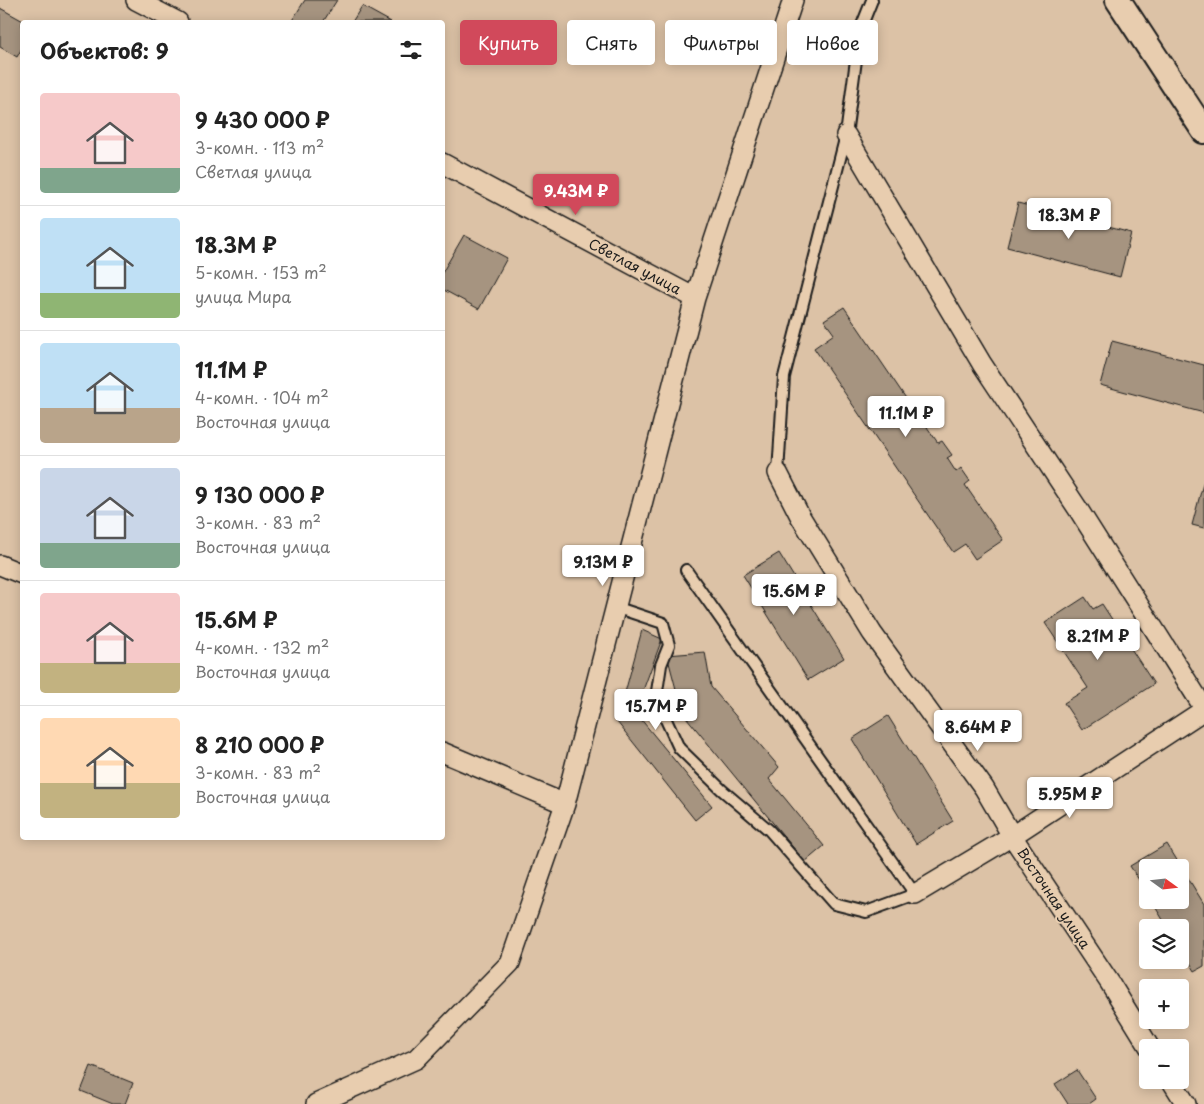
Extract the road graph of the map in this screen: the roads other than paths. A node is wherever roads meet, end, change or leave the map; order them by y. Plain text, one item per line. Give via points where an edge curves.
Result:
1 (136, 0) edge
2 (793, 0) edge
3 (872, 0) edge
4 (1118, 0) edge
5 (174, 20) edge
6 (1204, 131) edge
7 (846, 135) junction
8 (445, 166) edge
9 (695, 298) junction
10 (778, 473) joint
11 (0, 565) edge
12 (686, 570) dead end
13 (20, 573) edge
14 (616, 607) junction
15 (1204, 709) edge
16 (445, 753) edge
17 (565, 804) junction
18 (1012, 836) junction
19 (915, 894) junction
20 (1144, 1039) edge
21 (1177, 1089) edge
22 (316, 1104) edge
23 (1186, 1104) edge

1 - 5 street
2 - 9 street
3 - 7 lane via 860,30
4 - 6 street
7 - 10 lane via 784,377
7 - 15 street via 982,364
8 - 9 street, Светлая улица
9 - 14 street
10 - 18 street, Восточная улица via 800,516 872,633 984,788
11 - 13 street
12 - 19 lane
14 - 17 street
14 - 19 lane via 663,623 669,645 661,665 656,698 679,748 769,830 834,904 866,912
15 - 18 street
16 - 17 street
17 - 22 street via 510,963 416,1059
18 - 19 street
18 - 20 street, Восточная улица
21 - 23 street

